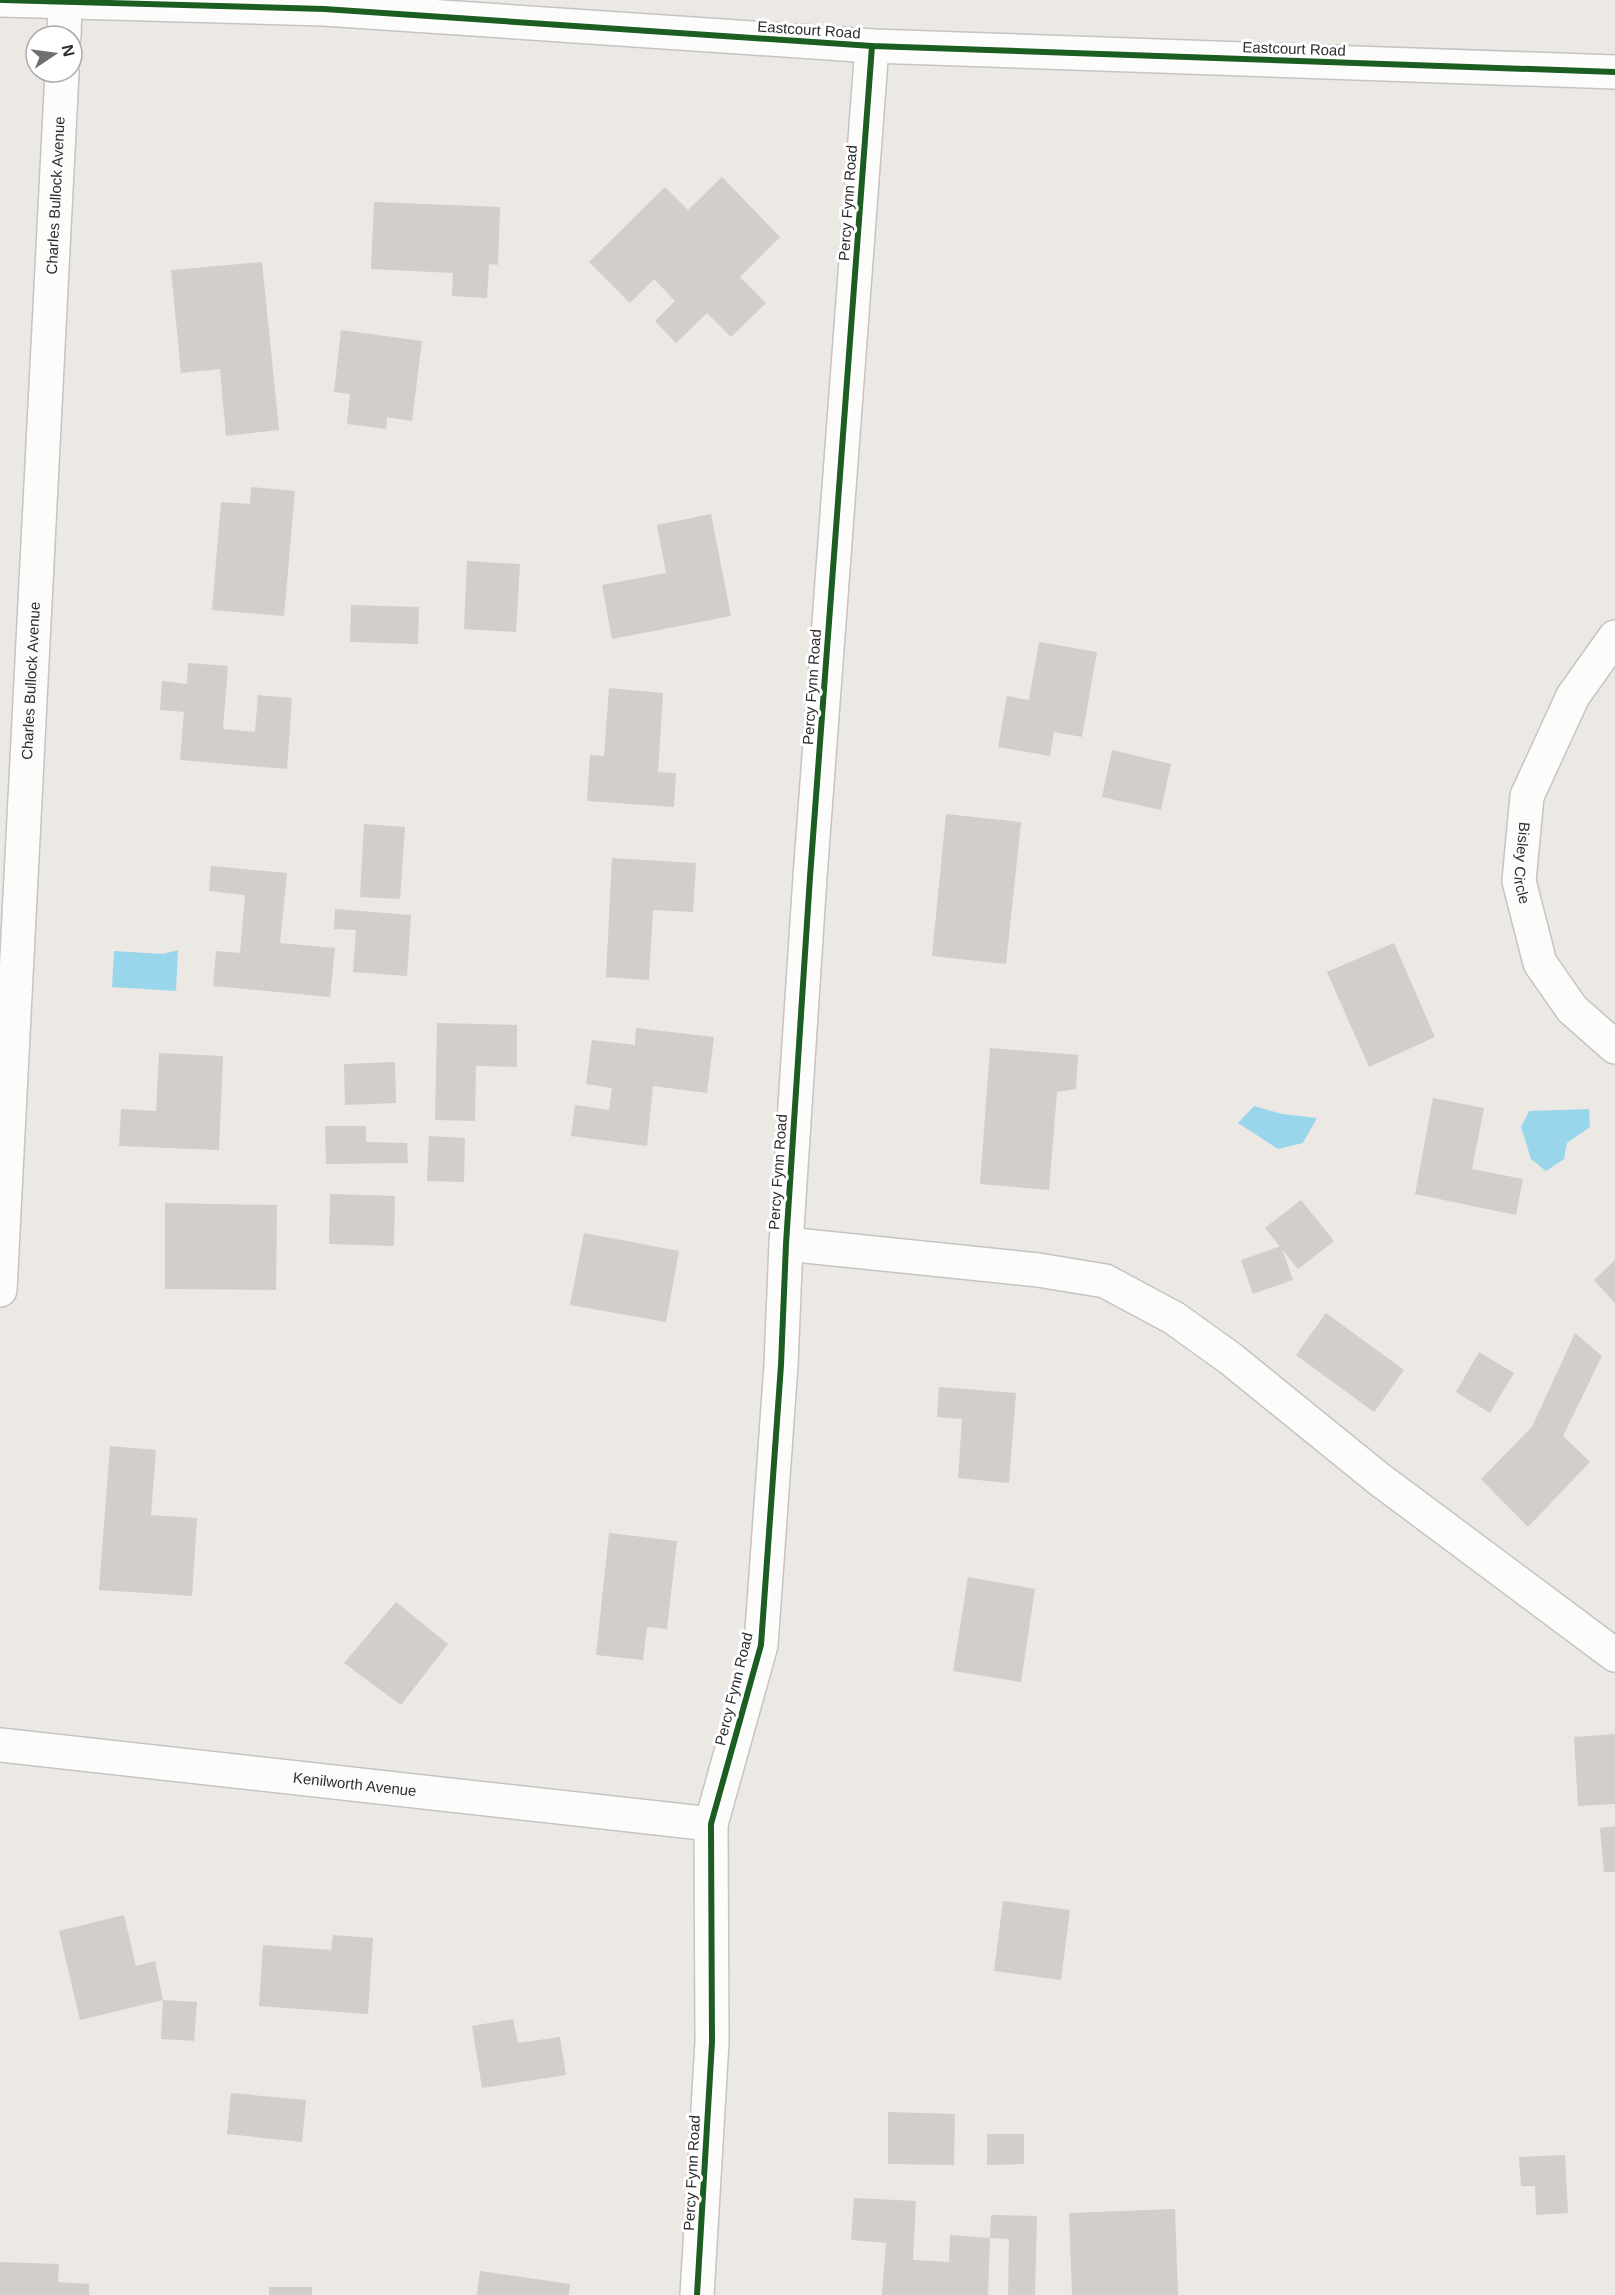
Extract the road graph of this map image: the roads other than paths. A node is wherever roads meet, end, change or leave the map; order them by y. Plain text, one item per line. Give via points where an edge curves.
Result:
1 (2, 0) edge
2 (65, 2) junction
3 (324, 5) edge
4 (64, 24) edge
5 (872, 46) junction
6 (1615, 72) edge
7 (61, 84) edge
8 (1615, 637) edge
9 (1615, 1047) edge
10 (786, 1244) junction
11 (0, 1290) edge
12 (1615, 1655) edge
13 (0, 1744) edge
14 (711, 1824) junction
15 (697, 2295) edge

1 - 2 street, Eastcourt Road
2 - 3 street, Eastcourt Road
2 - 4 street
3 - 5 street, Eastcourt Road
5 - 6 street, Eastcourt Road
5 - 10 street, Percy Fynn Road
7 - 11 street, Charles Bullock Avenue
8 - 9 street, Bisley Circle via 1573,696 1527,796 1519,881 1540,963 1572,1009
10 - 12 street via 1038,1270 1105,1281 1174,1318 1231,1359 1379,1479
10 - 14 street, Percy Fynn Road via 761,1645
13 - 14 street, Kenilworth Avenue
14 - 15 street, Percy Fynn Road via 712,2042

